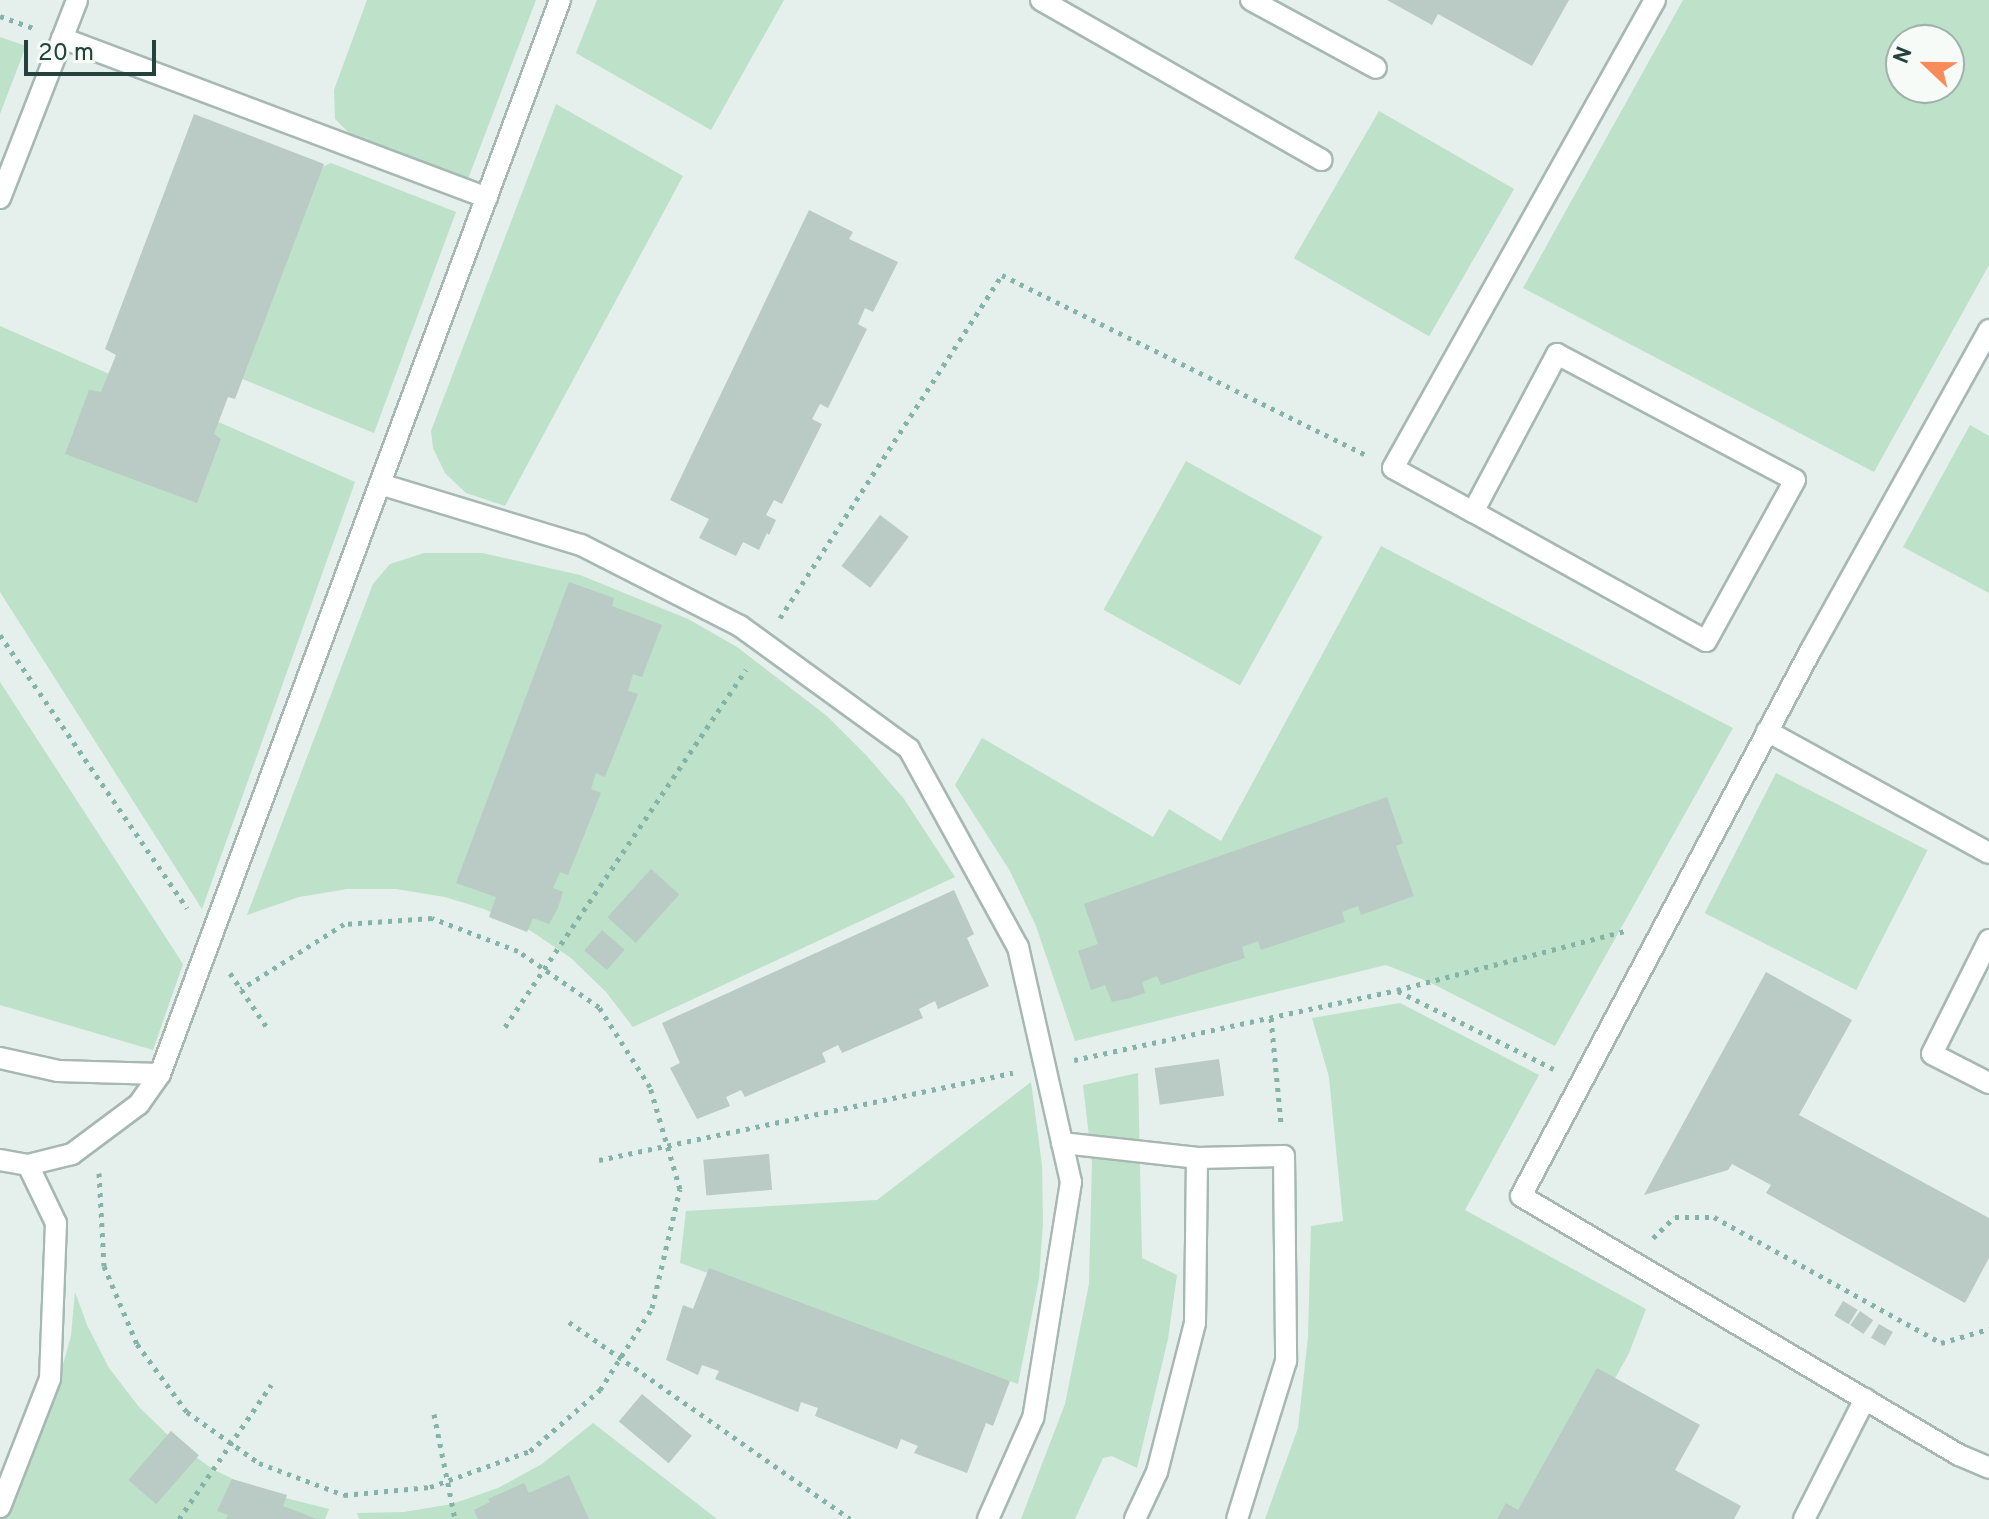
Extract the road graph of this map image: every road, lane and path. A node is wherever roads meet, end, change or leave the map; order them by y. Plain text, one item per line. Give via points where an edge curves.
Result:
1 (77, 0) edge
2 (560, 0) edge
3 (1041, 0) edge
4 (1251, 0) edge
5 (1655, 0) edge
6 (62, 38) junction
7 (1376, 68) dead end
8 (1322, 160) dead end
9 (0, 198) edge
10 (487, 198) junction
11 (1989, 330) edge
12 (1393, 468) junction
13 (380, 484) junction
14 (1473, 512) junction
15 (0, 635) edge
16 (763, 643) junction
17 (1767, 731) junction
18 (1989, 853) edge
19 (1667, 920) junction
20 (1989, 940) edge
21 (209, 941) junction
22 (546, 971) junction
23 (241, 989) junction
24 (1397, 990) junction
25 (1271, 1017) junction
26 (505, 1027) dead end
27 (268, 1029) dead end
28 (0, 1058) edge
29 (1045, 1066) junction
30 (160, 1074) junction
31 (1581, 1082) junction
32 (1989, 1083) edge
33 (97, 1136) junction
34 (1062, 1143) junction
35 (667, 1146) junction
36 (1284, 1156) junction
37 (1197, 1158) junction
38 (0, 1160) edge
39 (599, 1160) dead end
40 (28, 1165) junction
41 (1630, 1260) junction
42 (569, 1322) dead end
43 (1989, 1329) edge
44 (622, 1356) junction
45 (271, 1385) dead end
46 (1865, 1399) junction
47 (434, 1414) dead end
48 (229, 1442) junction
49 (1989, 1468) edge
50 (448, 1481) junction
51 (0, 1507) edge
52 (179, 1519) edge
53 (455, 1519) edge
54 (850, 1519) edge
55 (988, 1519) edge
56 (1135, 1519) edge
57 (1237, 1519) edge
58 (1804, 1519) edge

1 - 6 lane
2 - 10 lane
3 - 8 lane
4 - 7 lane
5 - 12 lane
6 - 9 lane
6 - 10 lane
10 - 13 lane
11 - 17 lane
12 - 14 lane
12 - 16 path via 1002,275
13 - 16 lane via 581,545 740,626
13 - 21 lane
14 - 14 lane via 1706,641 1795,480 1557,354
15 - 21 path
16 - 22 path
16 - 29 lane via 909,749 1018,947
17 - 18 lane
17 - 19 lane
19 - 24 path
19 - 31 lane
20 - 32 lane via 1932,1054
21 - 23 path
21 - 30 lane
22 - 23 path via 518,951 432,918 344,924
22 - 26 path
22 - 35 path via 599,1007 650,1087
23 - 27 path
24 - 25 path
24 - 31 path
25 - 29 path
25 - 36 path
28 - 30 lane via 58,1071
29 - 34 lane
29 - 35 path
30 - 33 lane via 139,1104
31 - 41 lane via 1521,1196
33 - 40 lane via 72,1154
33 - 48 path via 104,1266 137,1344 187,1412
34 - 37 lane
34 - 55 lane via 1071,1182 1033,1418
35 - 39 path
35 - 44 path via 680,1189 652,1308
36 - 37 lane
36 - 57 lane via 1286,1361
37 - 56 lane via 1195,1323 1157,1472
38 - 40 lane
40 - 51 lane via 56,1223 50,1379
41 - 43 path via 1675,1217 1714,1217 1941,1343
41 - 46 lane
42 - 44 path
44 - 50 path via 600,1390 530,1451
44 - 54 path
45 - 48 path
46 - 49 lane
46 - 58 lane
47 - 50 path
48 - 50 path via 259,1463 344,1495
48 - 52 path
50 - 53 path

